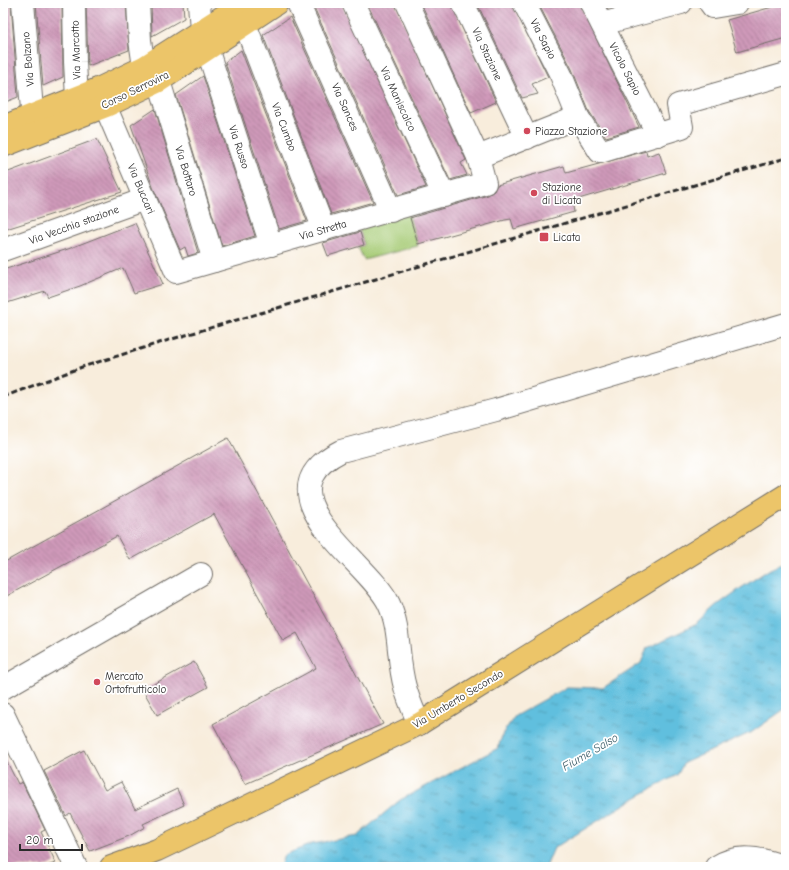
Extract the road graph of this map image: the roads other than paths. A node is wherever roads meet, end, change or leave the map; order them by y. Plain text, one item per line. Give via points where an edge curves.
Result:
1 (23, 3) edge
2 (74, 3) edge
3 (138, 3) edge
4 (199, 3) edge
5 (244, 3) edge
6 (277, 3) edge
7 (298, 3) edge
8 (353, 3) edge
9 (407, 3) edge
10 (463, 3) edge
11 (524, 3) edge
12 (591, 3) edge
13 (710, 3) edge
14 (736, 3) edge
15 (676, 4) edge
16 (245, 24) junction
17 (602, 24) junction
18 (204, 39) junction
19 (151, 74) junction
20 (786, 74) edge
21 (102, 97) junction
22 (78, 107) junction
23 (578, 118) junction
24 (34, 124) junction
25 (3, 127) edge
26 (658, 135) junction
27 (527, 138) junction
28 (3, 146) edge
29 (478, 157) junction
30 (444, 196) junction
31 (145, 199) junction
32 (391, 211) junction
33 (324, 230) junction
34 (271, 245) junction
35 (3, 250) edge
36 (214, 261) junction
37 (176, 272) joint
38 (786, 324) edge
39 (786, 495) edge
40 (201, 574) dead end
41 (3, 688) edge
42 (419, 724) junction
43 (6, 728) edge
44 (76, 867) edge
45 (111, 867) edge
46 (716, 867) edge
47 (784, 867) edge

1 - 24 street, Via Bolzano
2 - 22 street, Via Marcotto
3 - 19 street, Via Bottaro via 140,40
4 - 18 street, Via Russo
5 - 18 main road, Corso Serrovira
6 - 16 main road, Corso Serrovira
7 - 32 street, Via Sances
8 - 30 street, Via Maniscalco
9 - 29 street
10 - 27 street, Via Stazione
11 - 23 street, Via Sapio via 561,76
12 - 17 street, Vicolo Sapio
13 - 14 street via 713,7
15 - 17 street
16 - 18 main road, Corso Serrovira
16 - 33 street, Via Cumbo
17 - 26 street, Vicolo Sapio
18 - 19 main road, Corso Serrovira
18 - 34 street, Via Russo
19 - 21 main road, Corso Serrovira
19 - 36 street, Via Bottaro
20 - 26 street via 678,104 682,127
21 - 22 main road, Corso Serrovira
21 - 31 street, Via Buccari
22 - 24 main road, Corso Serrovira
23 - 26 street, Via Sapio via 600,152
23 - 27 street
24 - 25 main road, Corso Serrovira
24 - 28 main road, Corso Serrovira
27 - 29 street
29 - 30 street, Via Stretta via 485,183
30 - 32 street, Via Stretta
31 - 35 street, Via Vecchia stazione
31 - 37 street, Via Buccari
32 - 33 street, Via Stretta
33 - 34 street, Via Stretta
34 - 36 street, Via Stretta
36 - 37 street, Via Stretta
38 - 42 street via 496,410 341,451 321,463 311,482 311,503 326,531 369,576 389,603 397,633 404,686
39 - 42 main road, Via Umberto Secondo
40 - 41 street
42 - 45 main road, Via Umberto Secondo via 157,850
43 - 44 street
46 - 47 street via 742,858 756,858

